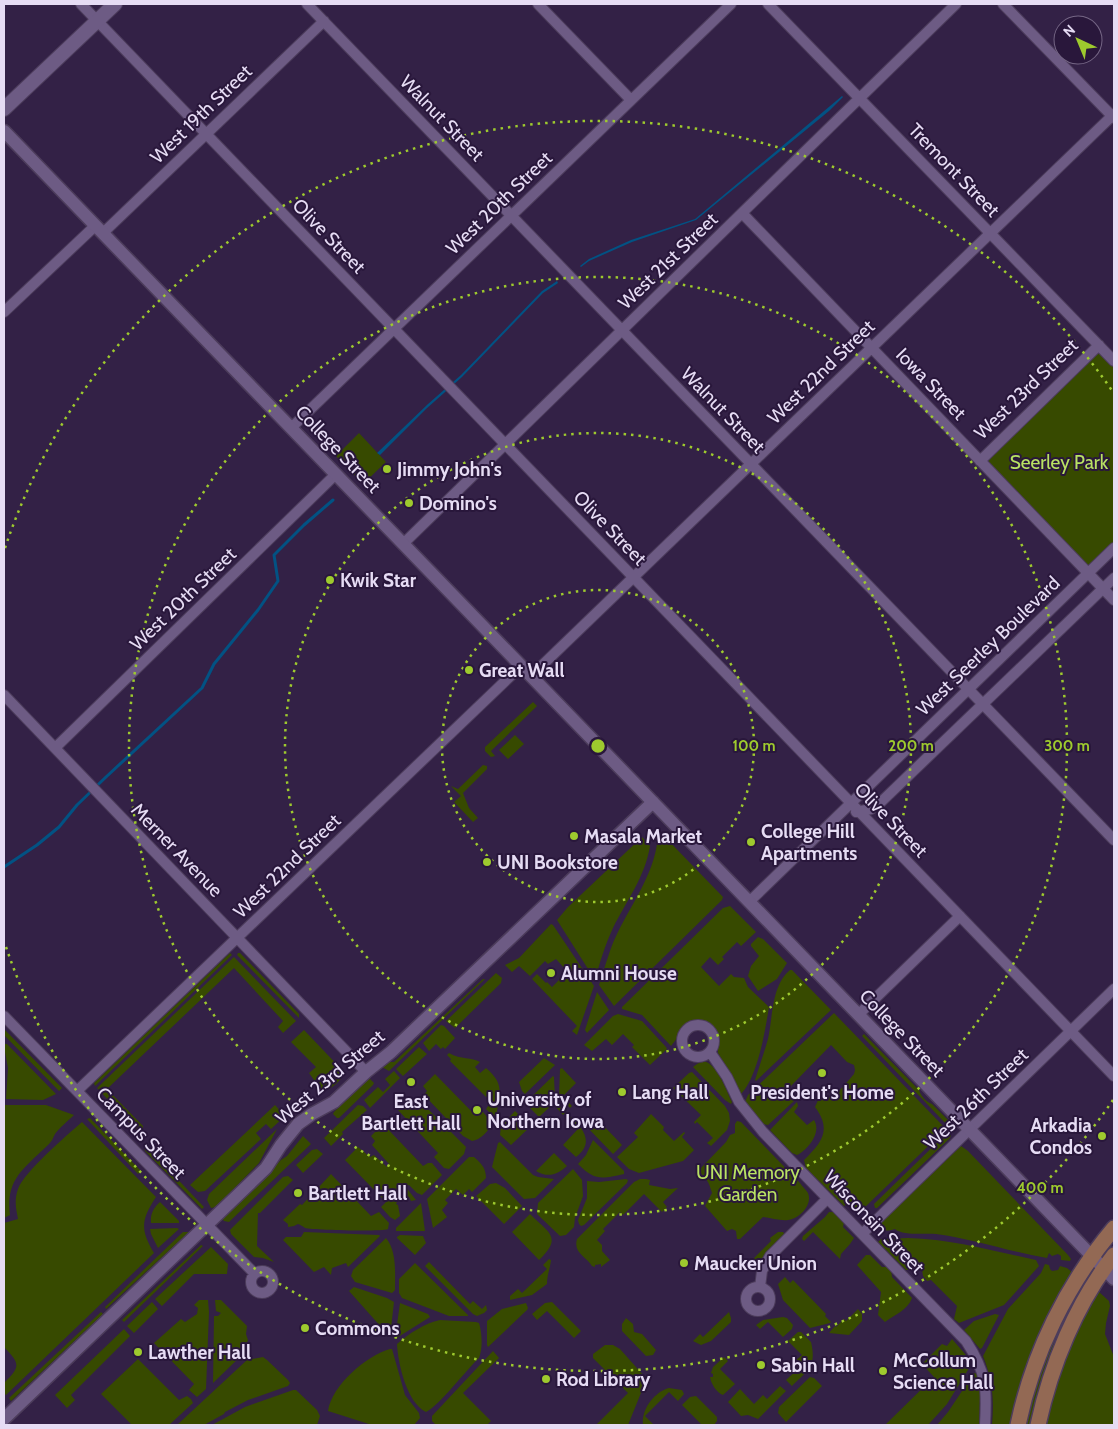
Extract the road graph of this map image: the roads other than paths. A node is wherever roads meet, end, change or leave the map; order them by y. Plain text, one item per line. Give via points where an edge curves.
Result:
1 (81, 4) edge
2 (114, 4) edge
3 (307, 4) edge
4 (538, 4) edge
5 (731, 4) edge
6 (768, 4) edge
7 (956, 4) edge
8 (1004, 4) edge
9 (97, 20) junction
10 (324, 21) junction
11 (860, 98) junction
12 (631, 100) junction
13 (4, 109) edge
14 (1114, 116) edge
15 (4, 131) edge
16 (206, 134) junction
17 (742, 213) junction
18 (511, 215) junction
19 (99, 229) junction
20 (990, 234) junction
21 (4, 312) edge
22 (394, 328) junction
23 (622, 330) junction
24 (1099, 345) junction
25 (872, 348) junction
26 (1114, 362) edge
27 (291, 428) junction
28 (506, 444) junction
29 (980, 460) junction
30 (751, 464) junction
31 (336, 474) junction
32 (403, 544) junction
33 (1114, 548) edge
34 (1088, 574) junction
35 (634, 577) junction
36 (1114, 578) edge
37 (1103, 589) junction
38 (1114, 600) edge
39 (521, 666) junction
40 (531, 676) junction
41 (969, 689) junction
42 (4, 695) edge
43 (983, 703) junction
44 (55, 748) junction
45 (649, 798) junction
46 (851, 803) junction
47 (860, 812) junction
48 (822, 832) junction
49 (1114, 840) edge
50 (749, 902) junction
51 (960, 916) junction
52 (237, 938) junction
53 (1114, 989) edge
54 (858, 1015) junction
55 (4, 1016) edge
56 (1071, 1031) junction
57 (710, 1052) dead end
58 (366, 1072) junction
59 (1114, 1076) edge
60 (77, 1091) junction
61 (970, 1129) junction
62 (827, 1199) junction
63 (207, 1226) junction
64 (1114, 1228) edge
65 (862, 1234) junction
66 (1114, 1256) edge
67 (1092, 1257) junction
68 (254, 1273) dead end
69 (1109, 1274) edge
70 (760, 1287) dead end
71 (4, 1419) edge
72 (986, 1425) edge
73 (1018, 1425) edge
74 (1038, 1425) edge

1 - 9 street, Olive Street
2 - 9 main road
3 - 10 street, Walnut Street
4 - 12 street
5 - 12 street, West 20th Street
6 - 11 street, Tremont Street
7 - 11 street, West 21st Street
8 - 14 street
9 - 13 main road
9 - 16 street, Olive Street
10 - 16 street, West 19th Street
10 - 18 street, Walnut Street
11 - 17 street, West 21st Street
11 - 20 street, Tremont Street
12 - 18 street, West 20th Street
14 - 20 street, West 22nd Street
15 - 19 street, College Street
16 - 19 street, West 19th Street
16 - 22 street, Olive Street
17 - 23 street, West 21st Street
17 - 25 street, Iowa Street
18 - 22 street, West 20th Street
18 - 23 street, Walnut Street
19 - 21 street, West 19th Street
19 - 27 street, College Street
20 - 24 street, Tremont Street
20 - 25 street, West 22nd Street
22 - 27 street, West 20th Street
22 - 28 street, Olive Street
23 - 28 street, West 21st Street
23 - 30 street, Walnut Street
24 - 26 street, Tremont Street
24 - 29 street, West 23rd Street
25 - 29 street, Iowa Street
25 - 30 street, West 22nd Street
27 - 31 street, College Street
28 - 32 street, West 21st Street
28 - 35 street, Olive Street
29 - 34 street, Iowa Street
30 - 35 street, West 22nd Street
30 - 41 street, Walnut Street
31 - 32 street, College Street
31 - 44 street, West 20th Street
32 - 39 street, College Street
33 - 34 street, West Seerley Boulevard
34 - 37 street, Iowa Street
34 - 41 street, West Seerley Boulevard
35 - 40 street, West 22nd Street
35 - 46 street, Olive Street
36 - 37 street, West Seerley Boulevard
37 - 38 street, Iowa Street
37 - 43 street, West Seerley Boulevard
39 - 40 street, College Street
39 - 52 street, West 22nd Street
40 - 45 street, College Street
41 - 43 street, Walnut Street
41 - 46 street, West Seerley Boulevard
42 - 44 street, Merner Avenue
43 - 47 street, West Seerley Boulevard via 881,802 871,810
43 - 49 street, Walnut Street
44 - 52 street, Merner Avenue
45 - 50 street, College Street
45 - 58 street, West 23rd Street via 643,811 391,1052
46 - 47 street, Olive Street
46 - 48 street, West Seerley Boulevard
47 - 48 street, West Seerley Boulevard via 844,815
47 - 51 street, Olive Street
48 - 50 street, West Seerley Boulevard
50 - 54 street, College Street
51 - 54 street
51 - 56 street, Olive Street
52 - 58 street, Merner Avenue
52 - 60 street, West 22nd Street
53 - 56 street, West 26th Street
54 - 61 street, College Street
55 - 60 street, Campus Street
56 - 59 street, Olive Street
56 - 61 street, West 26th Street
57 - 62 street, Wisconsin Street via 739,1102 757,1125
58 - 63 street, West 23rd Street via 334,1102 298,1124 266,1168
60 - 63 street, Campus Street
61 - 65 street, West 26th Street
61 - 67 street, College Street
62 - 65 street, Wisconsin Street
62 - 70 street via 770,1256 762,1271
63 - 68 street, Campus Street
63 - 71 street, West 23rd Street
64 - 67 main road
65 - 72 street, Wisconsin Street via 976,1355 986,1383
66 - 69 main road
67 - 69 street, College Street
67 - 73 main road via 1042,1348
69 - 74 main road via 1079,1310 1052,1376

